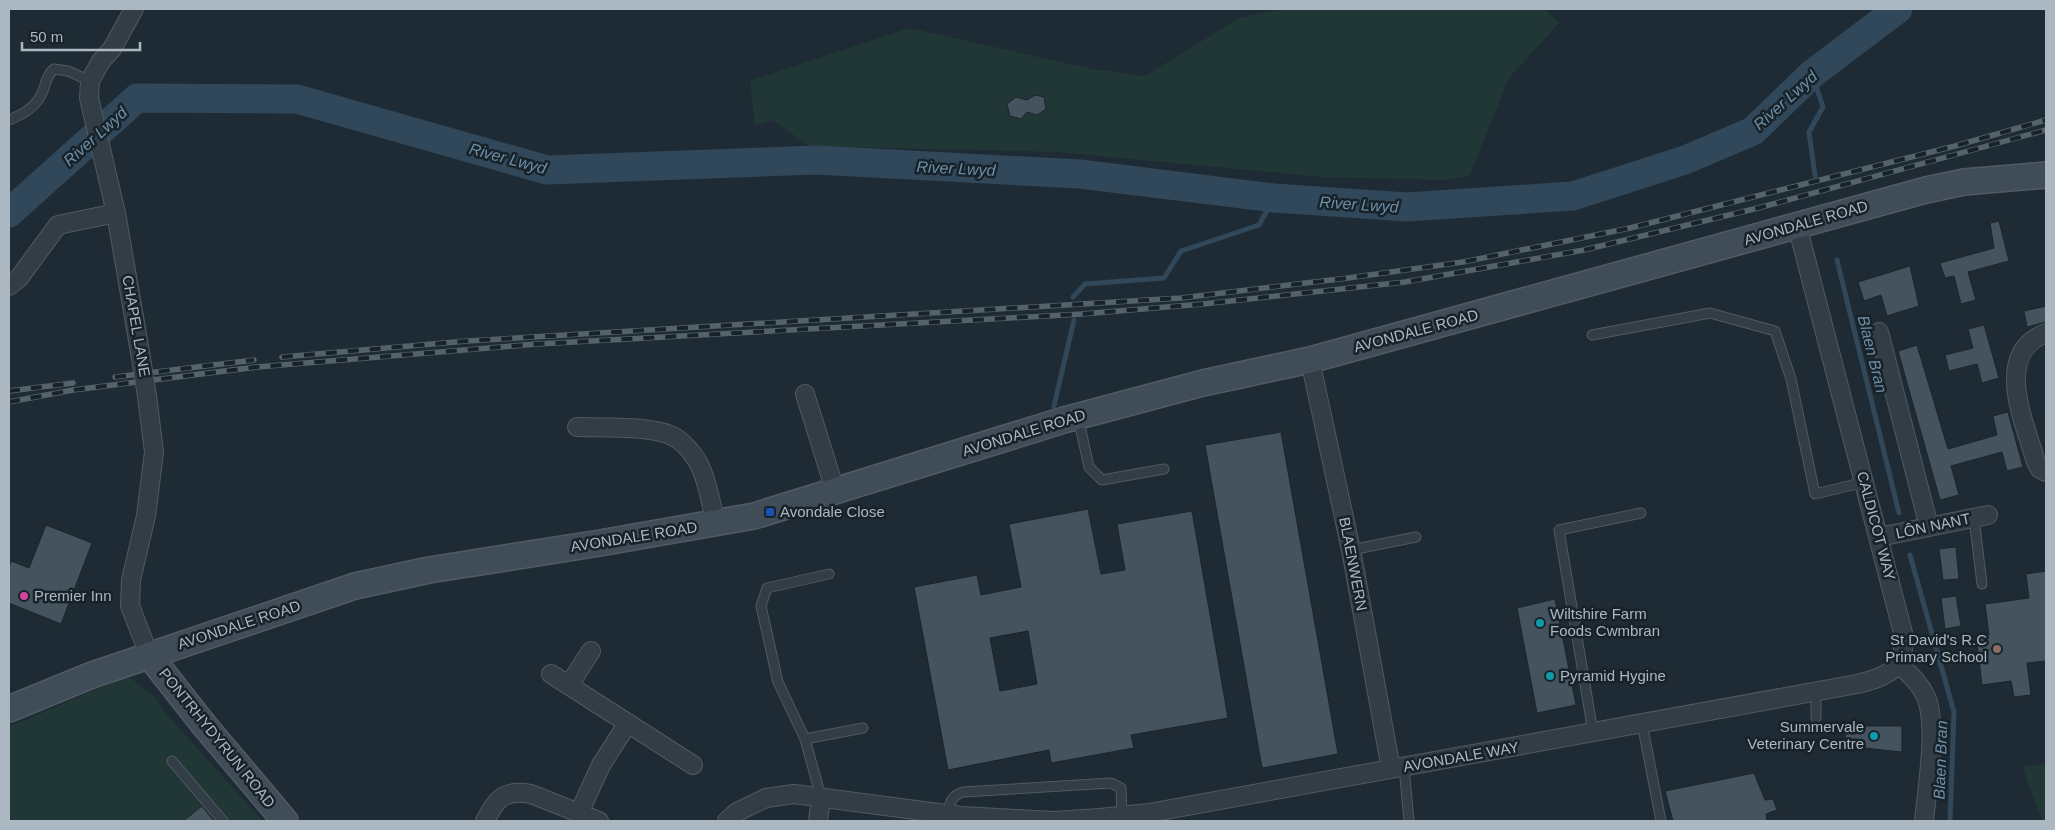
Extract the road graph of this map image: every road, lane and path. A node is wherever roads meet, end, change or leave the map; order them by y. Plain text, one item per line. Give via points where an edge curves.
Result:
1 (134, 9) edge
2 (90, 89) junction
3 (9, 120) edge
4 (2046, 175) edge
5 (116, 213) junction
6 (1797, 225) junction
7 (9, 286) edge
8 (1879, 332) dead end
9 (2046, 333) edge
10 (1592, 336) dead end
11 (1310, 360) junction
12 (805, 394) dead end
13 (1078, 417) junction
14 (577, 427) dead end
15 (1164, 469) dead end
16 (2046, 472) edge
17 (1864, 482) junction
18 (835, 490) junction
19 (1641, 513) dead end
20 (1981, 516) joint
21 (716, 524) junction
22 (1929, 527) junction
23 (1416, 537) dead end
24 (1879, 537) junction
25 (1351, 550) junction
26 (829, 574) dead end
27 (1982, 584) dead end
28 (592, 651) dead end
29 (149, 654) junction
30 (1899, 664) junction
31 (551, 674) dead end
32 (569, 686) junction
33 (1816, 691) junction
34 (9, 709) edge
35 (1816, 718) dead end
36 (628, 723) junction
37 (1642, 723) junction
38 (863, 728) dead end
39 (1594, 732) junction
40 (805, 739) junction
41 (172, 761) dead end
42 (693, 765) dead end
43 (1398, 768) junction
44 (822, 796) junction
45 (579, 813) junction
46 (947, 814) junction
47 (1122, 816) junction
48 (278, 819) edge
49 (223, 821) edge
50 (485, 821) edge
51 (600, 821) edge
52 (727, 821) edge
53 (818, 821) edge
54 (1409, 821) edge
55 (1661, 821) edge
56 (1924, 821) edge

1 - 2 street via 112,48 100,61
2 - 3 lane via 68,71 54,69 34,105
2 - 5 street, CHAPEL LANE
4 - 6 street, AVONDALE ROAD via 1964,182
5 - 7 street via 58,226 19,278
5 - 29 street, CHAPEL LANE, bridge via 148,396 154,452 146,516 131,580 130,606
6 - 11 street, AVONDALE ROAD
6 - 17 street, CALDICOT WAY
8 - 22 street
9 - 16 street via 2022,352 2015,374 2036,462
10 - 17 lane via 1710,313 1775,331 1791,379 1815,494
11 - 13 street, AVONDALE ROAD via 1203,383
11 - 25 street, BLAENWERN
12 - 18 street
13 - 15 lane via 1089,467 1102,480
13 - 18 street, AVONDALE ROAD
14 - 21 street via 652,430 676,438 699,464
17 - 24 street, CALDICOT WAY
18 - 21 street, AVONDALE ROAD via 770,512
19 - 39 lane via 1559,530
20 - 22 street, LÔN NANT
20 - 27 lane
21 - 29 street, AVONDALE ROAD via 388,578
22 - 24 street, LÔN NANT
23 - 25 lane
24 - 30 street, CALDICOT WAY via 1903,633
25 - 43 street, BLAENWERN
26 - 40 lane via 767,588 761,606 778,682
28 - 32 street
29 - 34 street, AVONDALE ROAD
29 - 48 street, PONTRHYDYRUN ROAD
30 - 33 street, AVONDALE WAY via 1876,679
30 - 56 street via 1920,686 1931,713
31 - 32 street
32 - 36 street
33 - 35 lane
33 - 37 street, AVONDALE WAY
36 - 42 street
36 - 45 street via 601,765
37 - 39 street, AVONDALE WAY
37 - 55 lane
38 - 40 lane
39 - 43 street, AVONDALE WAY
40 - 44 lane
41 - 49 lane
43 - 47 street, AVONDALE WAY
43 - 54 lane
44 - 46 street, AVONDALE WAY
44 - 52 street, AVONDALE WAY via 794,794 766,798 737,812
44 - 53 street
45 - 50 street via 520,792 502,797
45 - 51 street
46 - 47 street, AVONDALE WAY via 1054,821
46 - 47 lane via 952,798 963,792 1111,783 1121,788

